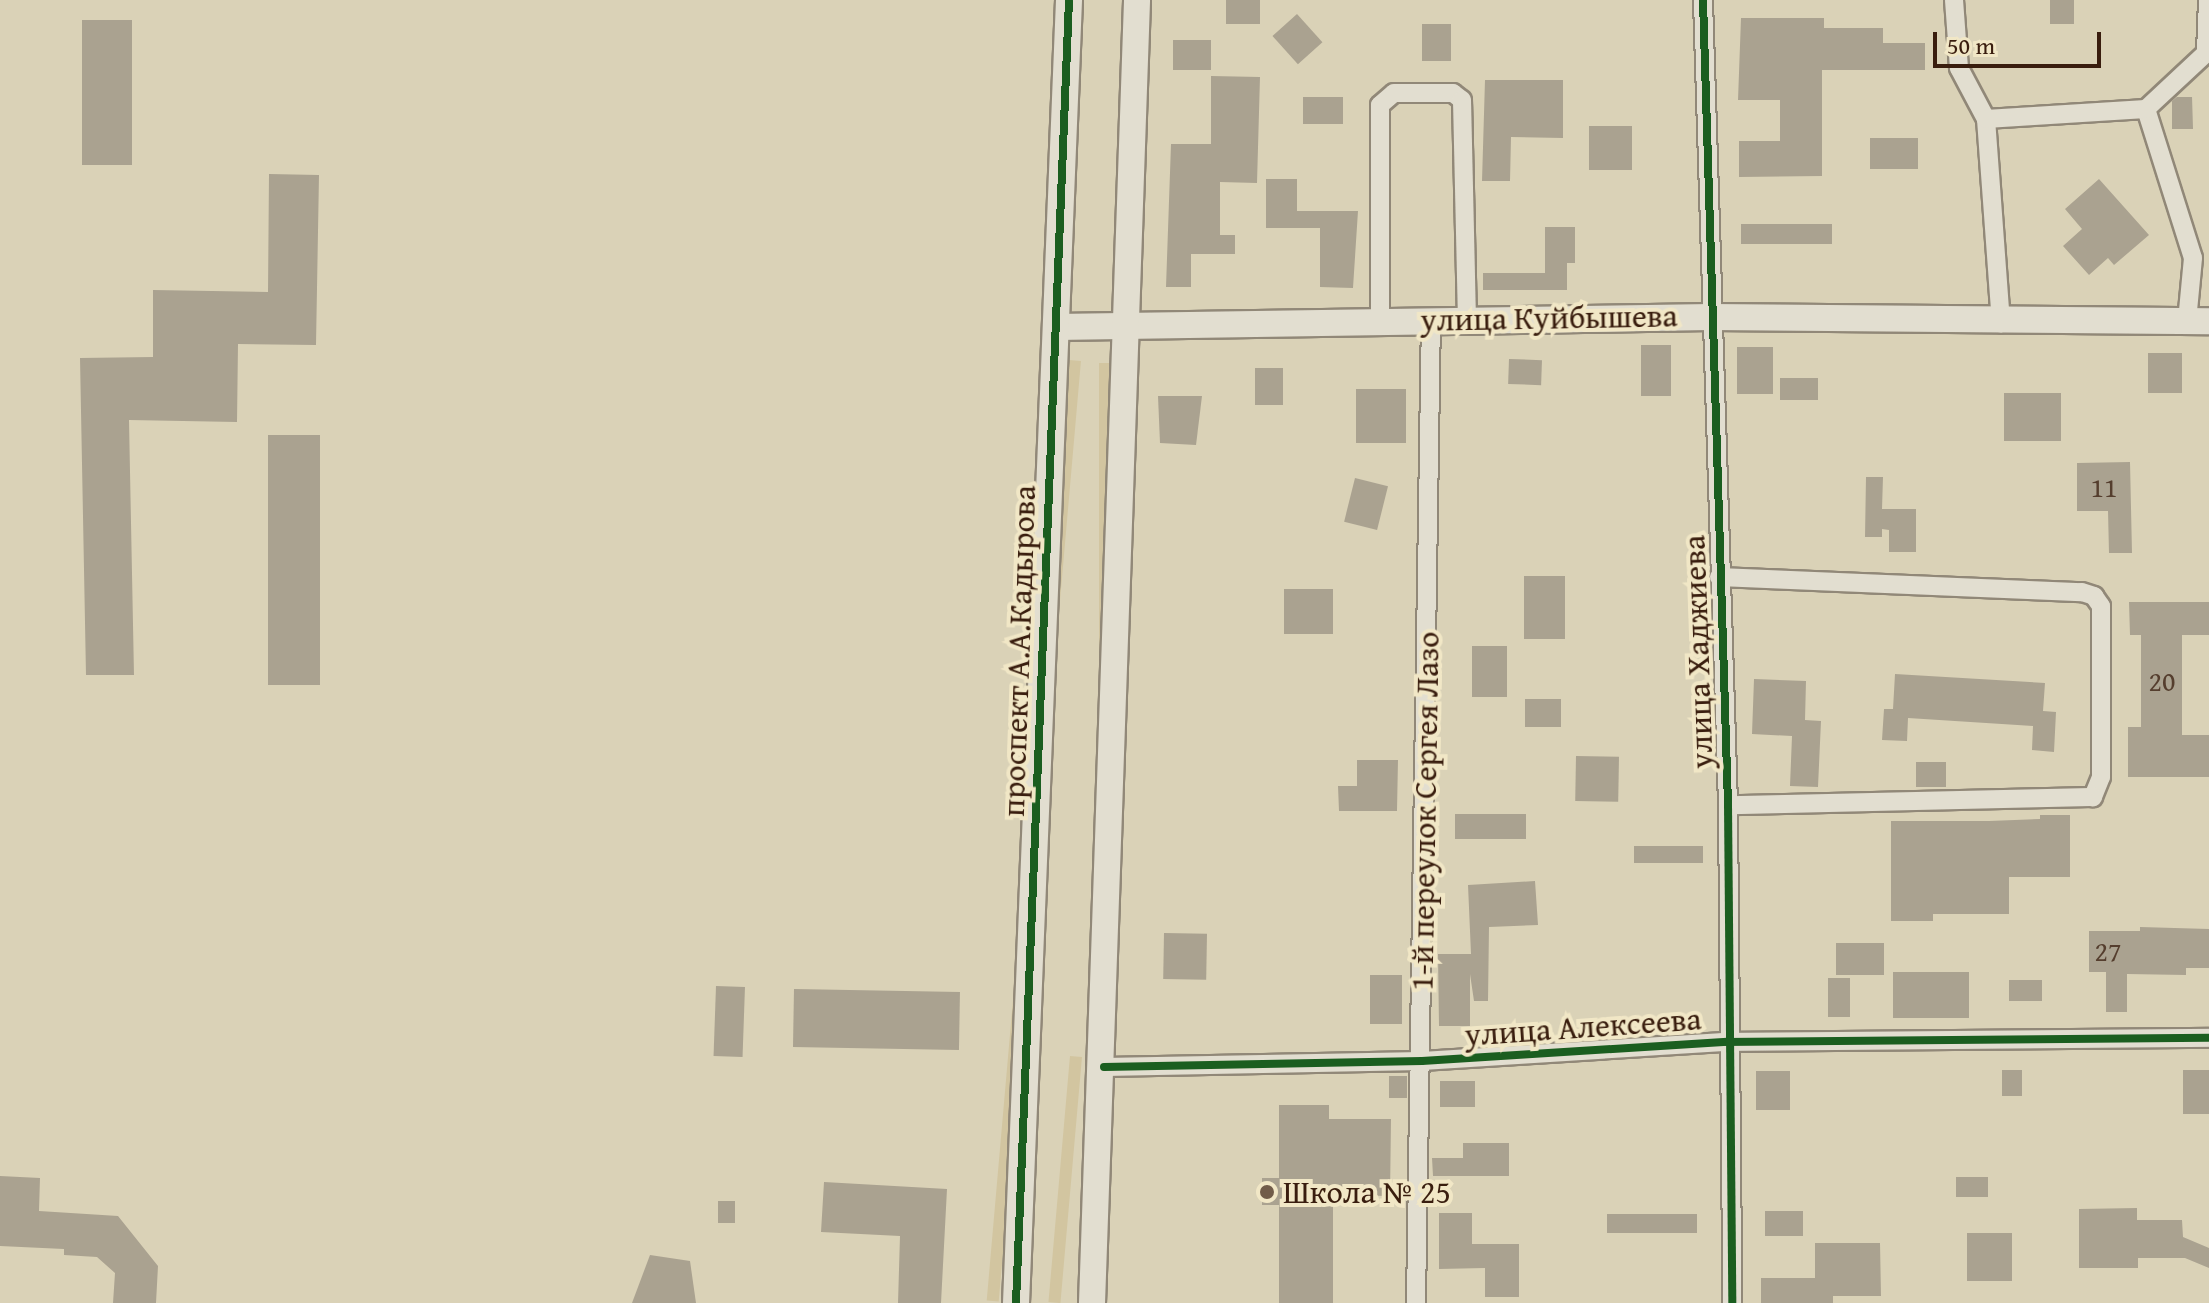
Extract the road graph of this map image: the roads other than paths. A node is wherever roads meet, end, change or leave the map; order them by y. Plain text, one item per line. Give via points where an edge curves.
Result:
1 (1069, 0) edge
2 (1137, 0) edge
3 (1703, 0) edge
4 (1954, 0) edge
5 (2208, 0) edge
6 (2146, 109) junction
7 (1986, 119) junction
8 (1711, 317) junction
9 (1467, 318) junction
10 (1431, 319) junction
11 (1380, 320) junction
12 (2198, 321) edge
13 (2001, 323) junction
14 (1129, 326) junction
15 (1056, 327) junction
16 (1719, 577) junction
17 (1728, 805) junction
18 (2209, 1038) edge
19 (1727, 1042) junction
20 (1422, 1061) junction
21 (1104, 1067) junction
22 (1016, 1303) edge
23 (1092, 1303) edge
24 (1416, 1303) edge
25 (1732, 1303) edge

1 - 15 street, проспект А.А.Кадырова
2 - 14 street
3 - 8 street, улица Хаджиева
4 - 7 street via 1959,68
5 - 6 street via 2206,53
6 - 7 street
6 - 12 street via 2193,258
7 - 13 street
8 - 9 street, улица Куйбышева
8 - 13 street, улица Куйбышева
8 - 16 street, улица Хаджиева
9 - 10 street, улица Куйбышева
9 - 11 street via 1462,100 1453,93 1394,93 1380,105
10 - 11 street, улица Куйбышева
10 - 20 street, 1-й переулок Сергея Лазо
11 - 14 street, улица Куйбышева
12 - 13 street, улица Куйбышева
14 - 15 street, улица Куйбышева
14 - 21 street
15 - 22 street, проспект А.А.Кадырова
16 - 17 street, улица Хаджиева
16 - 17 street via 2082,592 2101,606 2101,777 2093,797
17 - 19 street, улица Хаджиева
18 - 19 street, улица Алексеева
19 - 20 street, улица Алексеева
19 - 25 street, улица Хаджиева
20 - 21 street, улица Алексеева
20 - 24 street, 1-й переулок Сергея Лазо
21 - 23 street

